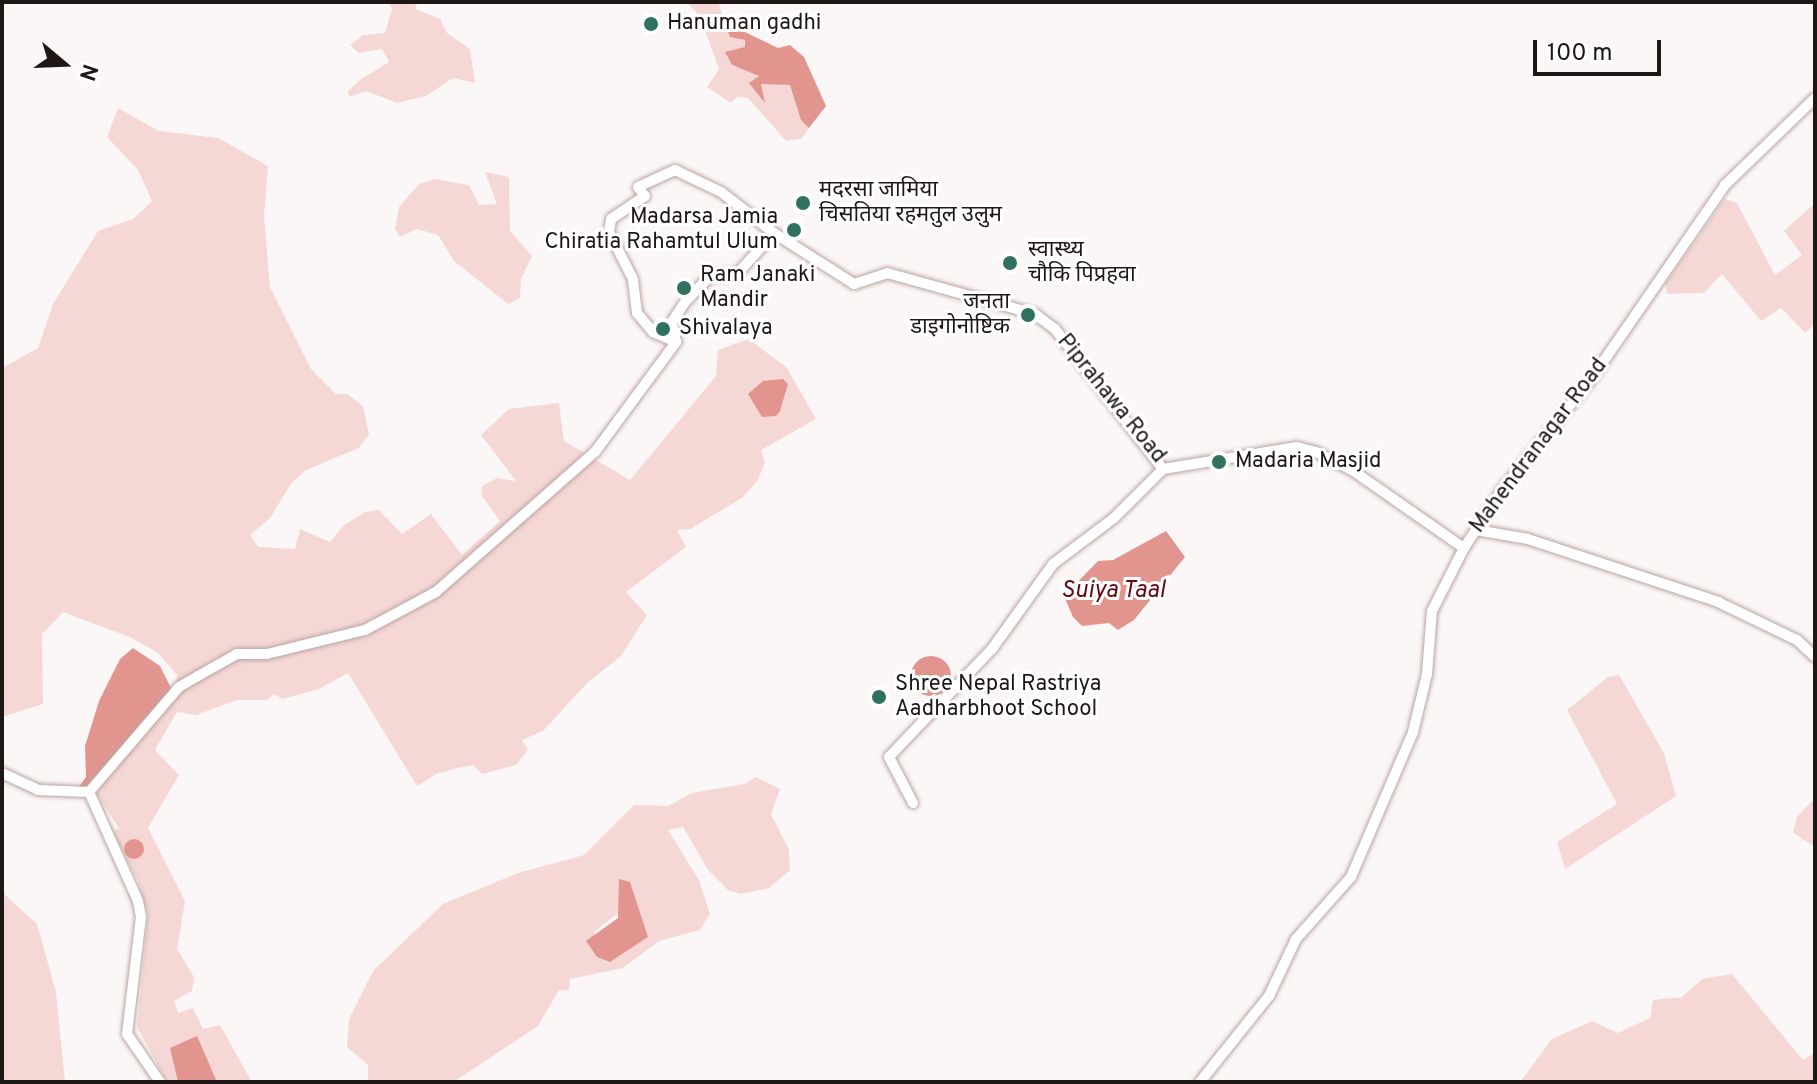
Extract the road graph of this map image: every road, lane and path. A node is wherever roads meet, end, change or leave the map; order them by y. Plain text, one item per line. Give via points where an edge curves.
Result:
1 (1815, 98) edge
2 (774, 233) junction
3 (676, 342) junction
4 (1163, 469) junction
5 (1476, 530) junction
6 (1464, 548) junction
7 (1815, 657) edge
8 (2, 773) edge
9 (89, 792) junction
10 (913, 803) dead end
11 (160, 1082) edge
12 (1200, 1082) edge

1 - 5 street, Mahendranagar Road via 1725,185 1592,378
2 - 3 street via 738,273 709,277 685,302 672,322
2 - 3 street via 721,192 675,170 638,187 645,196 611,219 609,232 633,279 637,313 653,332
2 - 4 street, Piprahawa Road via 854,284 887,273 1035,314 1055,329
3 - 9 street via 595,452 436,592 365,630 267,654 237,654 198,676 179,687
4 - 6 street, Piprahawa Road via 1297,447 1352,470
4 - 10 street via 1114,518 1053,564 992,649 889,757
5 - 6 street, Mahendranagar Road
5 - 7 street via 1528,539 1718,602 1797,640
6 - 12 street, Mahendranagar Road via 1432,611 1427,674 1413,732 1351,877 1296,939 1269,996
8 - 9 street via 38,790
9 - 11 street via 138,901 141,917 127,1034

